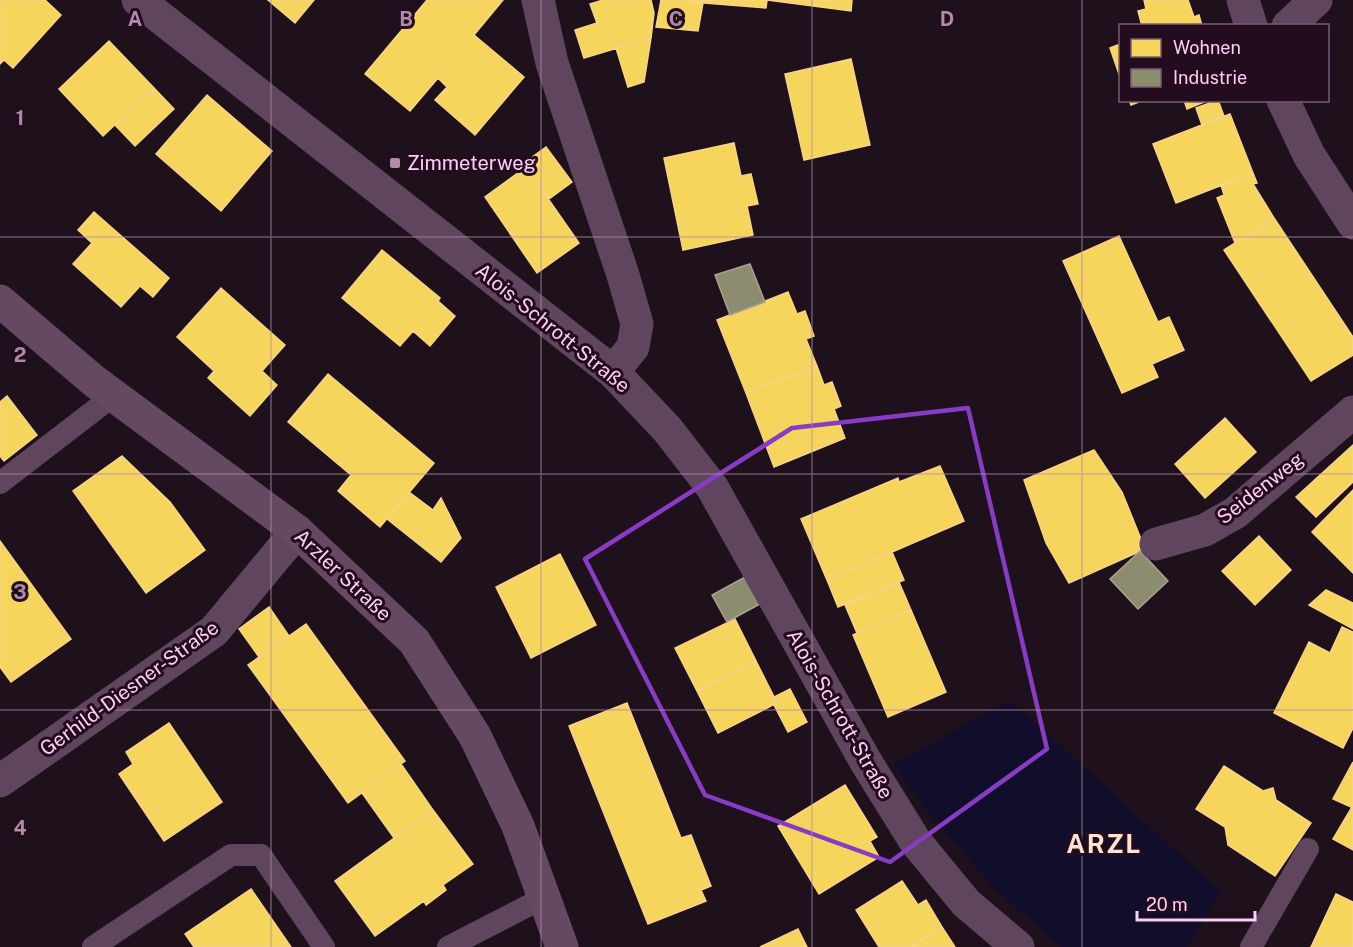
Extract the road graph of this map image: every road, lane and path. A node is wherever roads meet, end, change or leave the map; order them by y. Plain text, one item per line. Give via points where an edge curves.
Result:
1 (138, 0) edge
2 (538, 0) edge
3 (1243, 0) edge
4 (1317, 0) edge
5 (1250, 24) edge
6 (1290, 24) edge
7 (1284, 102) edge
8 (1353, 223) edge
9 (0, 301) edge
10 (613, 372) junction
11 (113, 396) junction
12 (1353, 412) edge
13 (0, 483) edge
14 (297, 531) junction
15 (1156, 544) dead end
16 (0, 782) edge
17 (1308, 849) dead end
18 (543, 898) junction
19 (93, 947) edge
20 (324, 947) edge
21 (448, 947) edge
22 (562, 947) edge
23 (1018, 947) edge
24 (1251, 947) edge

1 - 10 street, Alois-Schrott-Straße
2 - 10 street via 552,63 637,324 633,347
3 - 5 street
4 - 6 street
7 - 8 street via 1309,155
9 - 11 main road, Arzler Straße
10 - 23 street, Alois-Schrott-Straße via 667,429 712,487 866,762 915,841 966,903
11 - 13 lane
11 - 14 main road, Arzler Straße
12 - 15 street, Seidenweg via 1235,513 1205,530
14 - 16 street, Gerhild-Diesner-Straße via 214,631
14 - 18 main road, Arzler Straße via 414,641 475,736 518,826
17 - 24 lane
18 - 21 lane
18 - 22 main road, Arzler Straße
19 - 20 lane via 231,855 261,855

